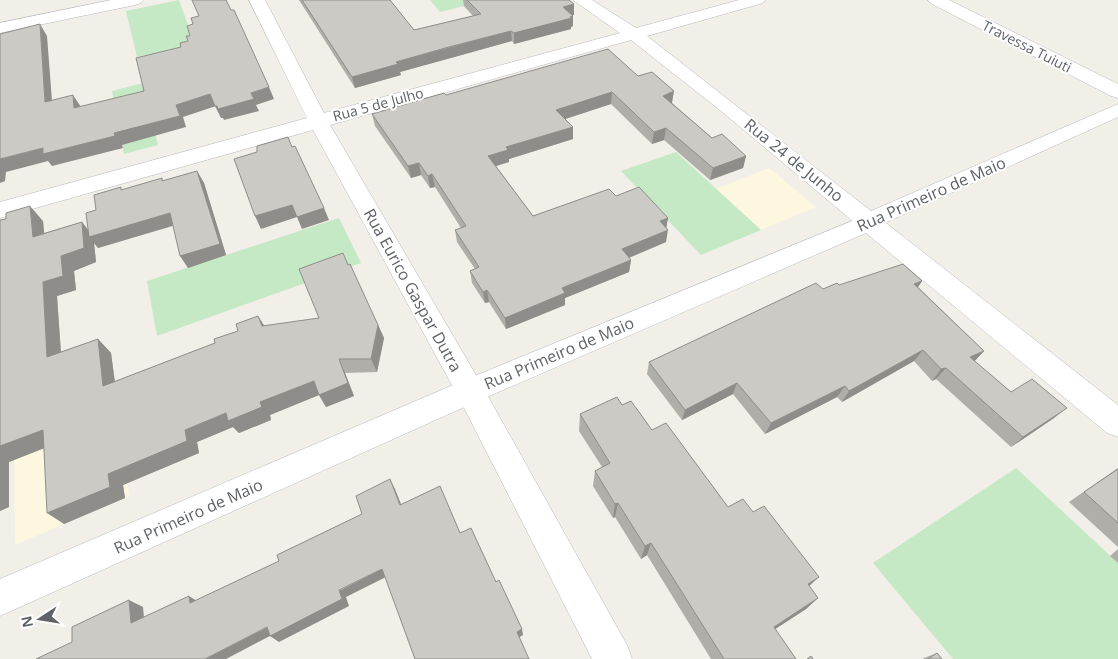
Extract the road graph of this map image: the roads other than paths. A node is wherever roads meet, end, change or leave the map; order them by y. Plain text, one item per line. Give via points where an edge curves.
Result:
1 (135, 0) edge
2 (257, 0) edge
3 (757, 0) edge
4 (936, 0) edge
5 (584, 1) edge
6 (0, 28) edge
7 (634, 34) junction
8 (1118, 92) edge
9 (1118, 110) edge
10 (318, 121) junction
11 (0, 210) edge
12 (869, 222) junction
13 (470, 391) junction
14 (1118, 423) edge
15 (0, 598) edge
16 (614, 659) edge

1 - 6 street
2 - 10 street, Rua Eurico Gaspar Dutra
3 - 7 street, Rua 5 de Julho
4 - 8 street, Travessa Tuiuti
5 - 7 street, Rua 24 de Junho
7 - 10 street, Rua 5 de Julho
7 - 12 street, Rua 24 de Junho
9 - 12 street, Rua Primeiro de Maio
10 - 11 street, Rua 5 de Julho
10 - 13 street, Rua Eurico Gaspar Dutra
12 - 13 street, Rua Primeiro de Maio
12 - 14 street, Rua 24 de Junho
13 - 15 street, Rua Primeiro de Maio
13 - 16 street, Rua Eurico Gaspar Dutra

